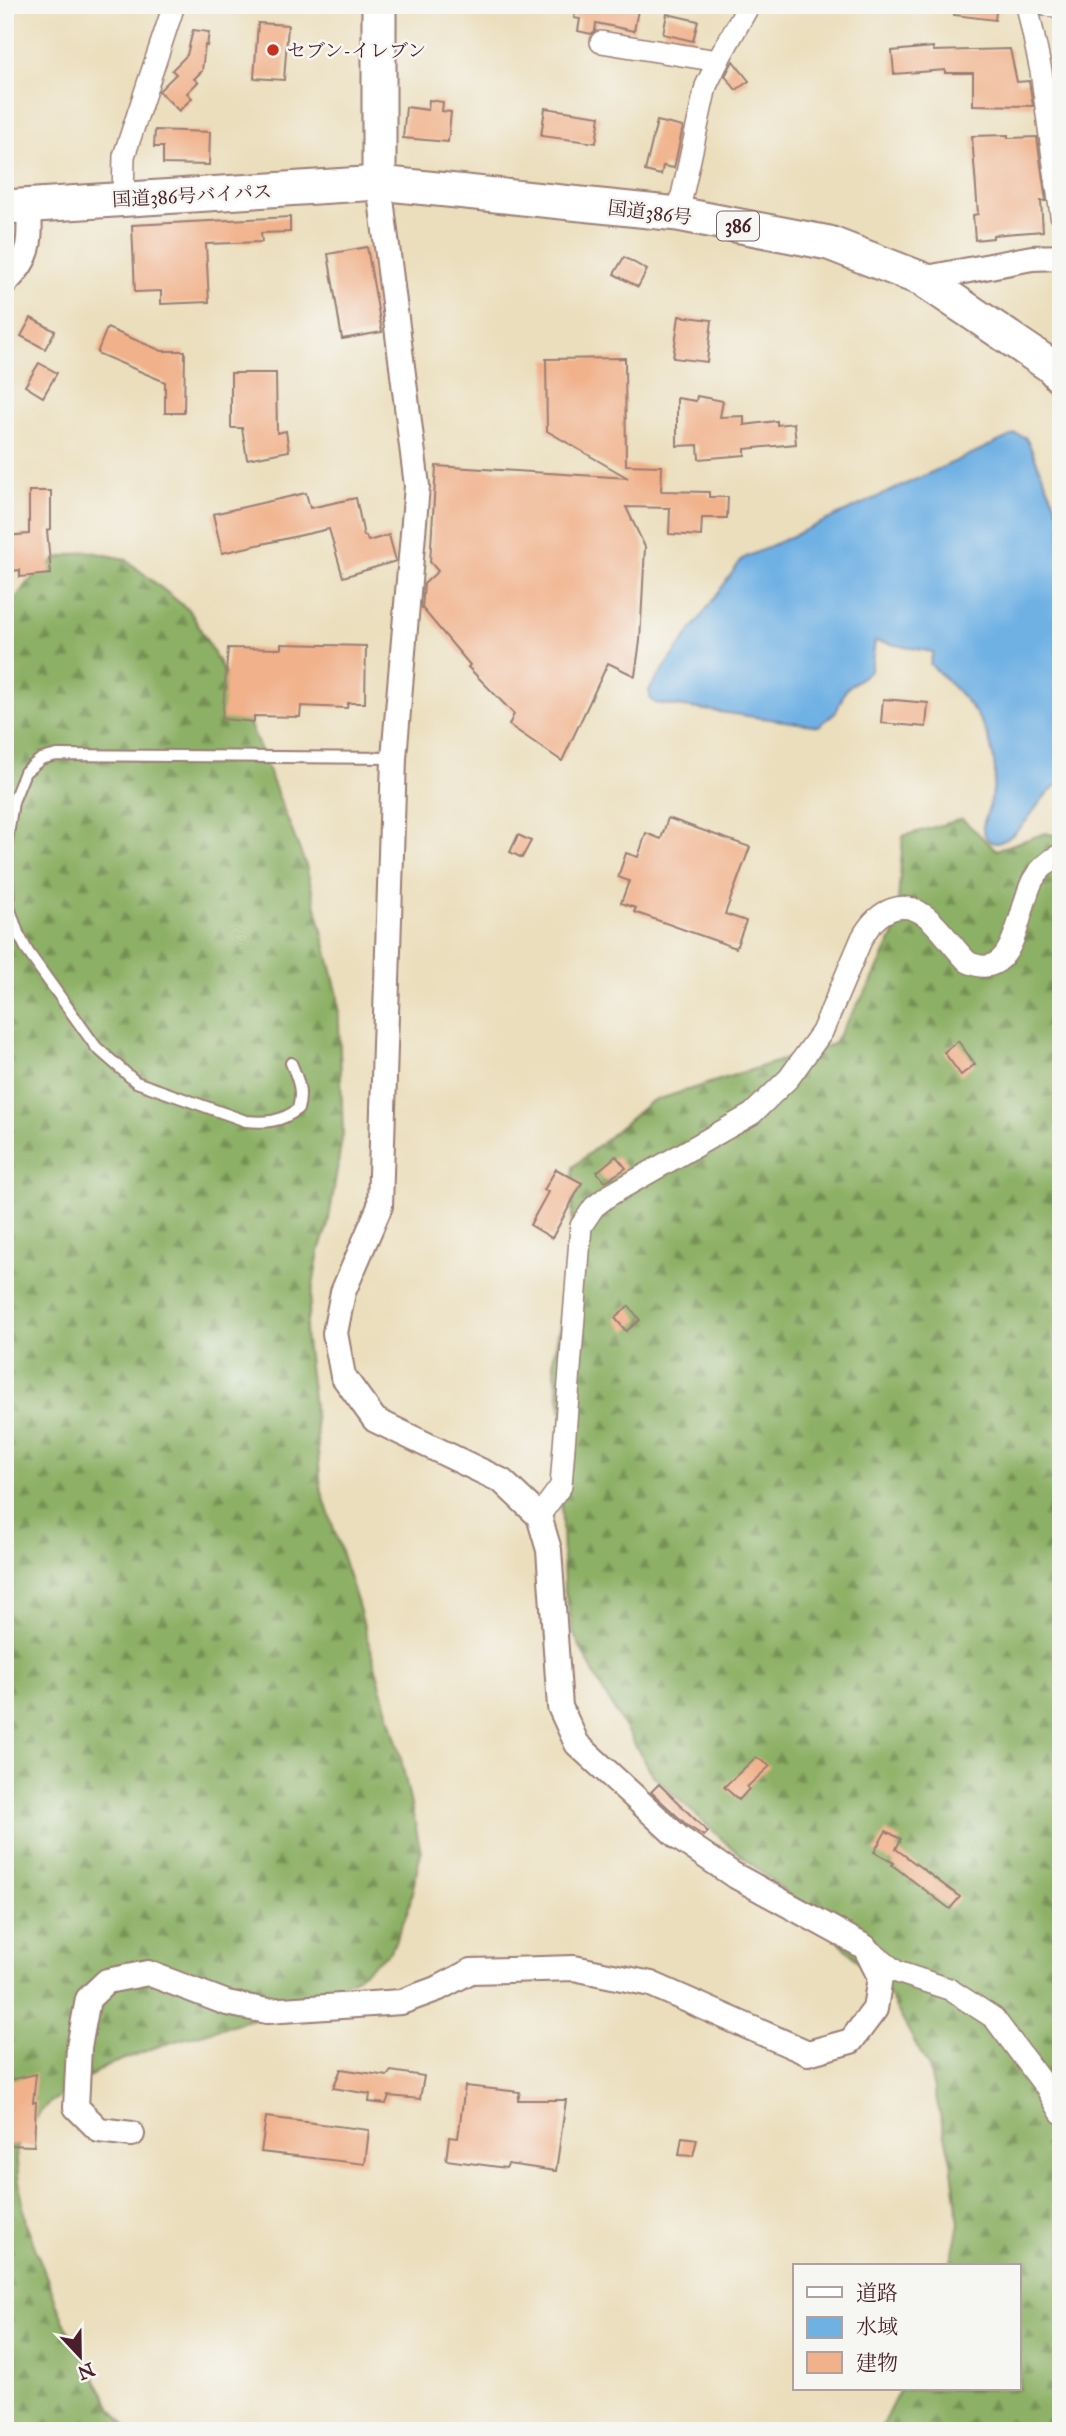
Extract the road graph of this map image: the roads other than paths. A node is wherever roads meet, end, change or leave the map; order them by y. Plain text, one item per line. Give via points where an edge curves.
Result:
1 (174, 5) edge
2 (379, 5) edge
3 (749, 5) edge
4 (1027, 5) edge
5 (1048, 5) edge
6 (1061, 7) edge
7 (601, 42) dead end
8 (718, 61) junction
9 (379, 183) junction
10 (123, 198) junction
11 (17, 206) edge
12 (678, 214) junction
13 (1061, 215) edge
14 (1061, 257) edge
15 (922, 279) junction
16 (5, 283) edge
17 (1061, 377) edge
18 (394, 758) junction
19 (1061, 854) edge
20 (291, 1063) dead end
21 (539, 1516) junction
22 (865, 1947) junction
23 (1061, 2113) edge
24 (132, 2134) dead end

1 - 10 street via 124,156
2 - 9 highway
3 - 8 street
4 - 13 street
5 - 6 street
7 - 8 street
8 - 12 street via 706,86
9 - 10 highway, 国道386号バイパス / 386
9 - 12 highway, 国道386号 / 386
9 - 18 street via 417,486
10 - 11 highway, 国道386号バイパス / 386
11 - 16 street via 30,248
12 - 15 highway, 国道386号 / 386 via 829,243
14 - 15 street via 1032,258
15 - 17 highway, 国道386号 / 386
18 - 20 lane via 57,755 41,759 25,772 13,802 7,841 9,907 28,952 96,1047 136,1082 246,1121 264,1123 298,1109 300,1084
18 - 21 street via 380,1206 343,1292 335,1333 343,1376 375,1420 502,1481
19 - 21 street via 1033,878 1011,946 988,966 968,962 925,914 899,907 880,915 862,938 822,1032 789,1077 752,1114 608,1196 587,1216 581,1226 561,1486
21 - 22 street via 549,1550 560,1707 577,1744 679,1838 732,1874
22 - 23 street via 897,1972 949,1989 994,2018
22 - 24 street via 880,1977 875,2009 851,2041 808,2053 651,1984 574,1968 471,1971 401,2002 267,2011 227,2003 148,1973 107,1981 88,1999 79,2047 76,2107 99,2130

